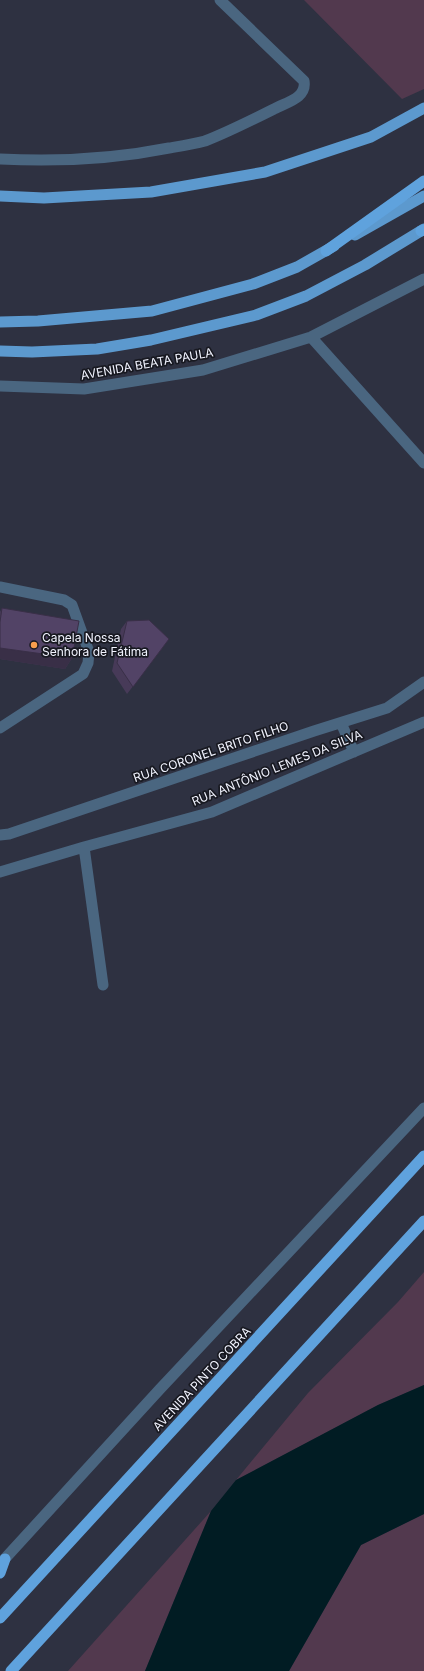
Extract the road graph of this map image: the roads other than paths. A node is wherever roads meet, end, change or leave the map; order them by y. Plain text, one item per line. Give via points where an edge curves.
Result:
1 (220, 0) edge
2 (424, 108) edge
3 (0, 159) edge
4 (424, 181) edge
5 (0, 196) edge
6 (424, 196) edge
7 (423, 230) edge
8 (326, 251) junction
9 (424, 278) edge
10 (0, 322) edge
11 (310, 337) junction
12 (0, 351) edge
13 (0, 386) edge
14 (424, 463) edge
15 (0, 587) edge
16 (424, 682) edge
17 (423, 721) edge
18 (341, 723) junction
19 (0, 728) edge
20 (354, 752) junction
21 (0, 835) edge
22 (84, 847) junction
23 (0, 872) edge
24 (103, 985) dead end
25 (424, 1108) edge
26 (424, 1156) edge
27 (424, 1221) edge
28 (2, 1562) edge
29 (0, 1573) edge
30 (0, 1618) edge
31 (11, 1671) edge

1 - 3 street via 304,81 305,88 302,94 205,141 97,159
2 - 5 main road via 371,137 265,172 151,192 44,198
4 - 8 highway
6 - 8 main road
7 - 12 main road via 306,296 256,315 151,340 97,348
8 - 10 main road via 297,267 253,284 152,311
9 - 11 street, AVENIDA BEATA PAULA
11 - 13 street, AVENIDA BEATA PAULA via 203,370 99,387 84,389
11 - 14 street
15 - 19 street via 64,600 72,606 89,652 83,674
16 - 18 street, RUA CORONEL BRITO FILHO via 387,708
17 - 20 street, RUA ANTÔNIO LEMES DA SILVA
18 - 20 street
18 - 21 street, RUA CORONEL BRITO FILHO
20 - 22 street, RUA ANTÔNIO LEMES DA SILVA via 212,812
22 - 23 street, RUA ANTÔNIO LEMES DA SILVA
22 - 24 street
25 - 28 street via 160,1389
26 - 30 highway, AVENIDA PINTO COBRA
27 - 31 highway
28 - 29 highway

